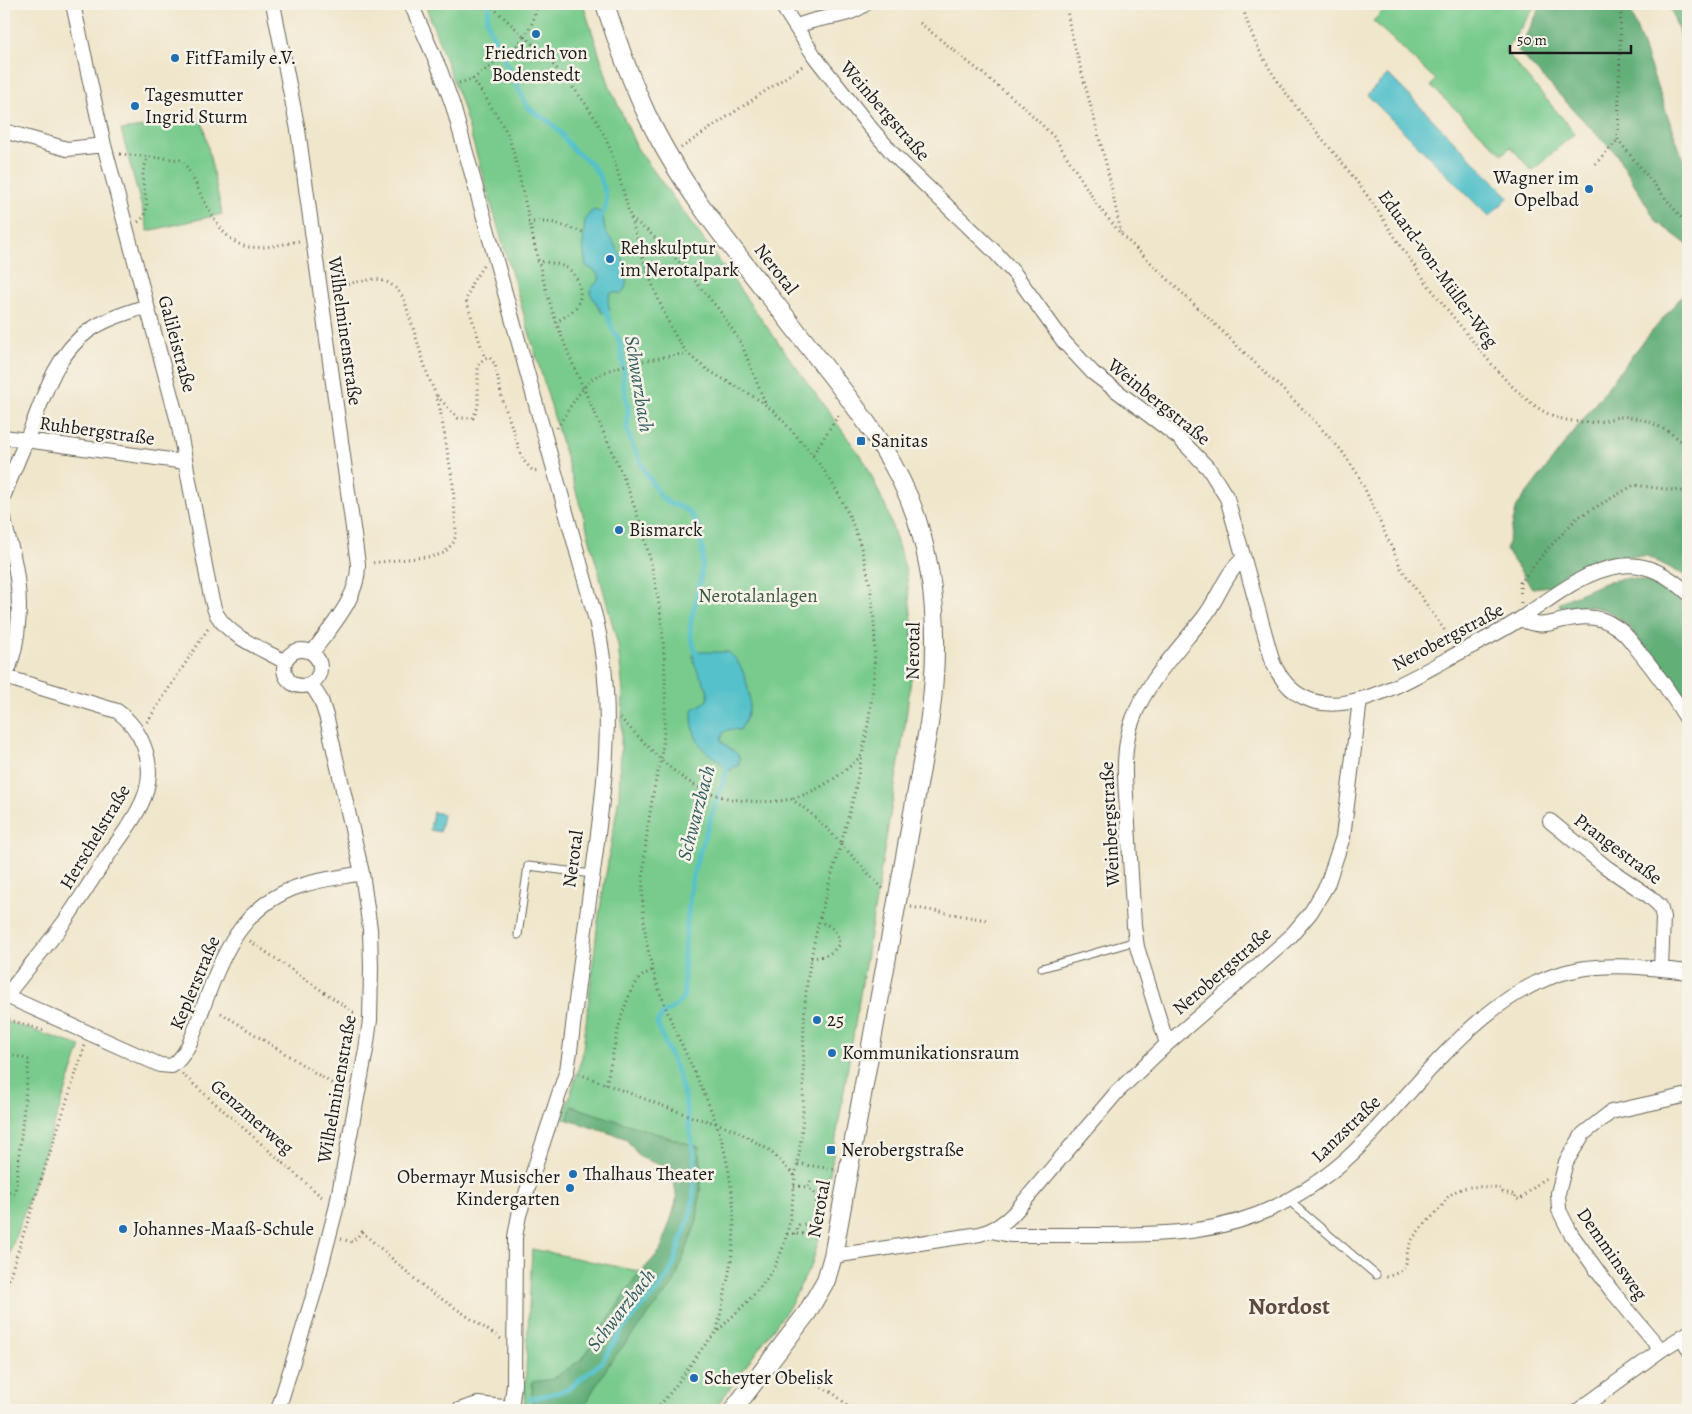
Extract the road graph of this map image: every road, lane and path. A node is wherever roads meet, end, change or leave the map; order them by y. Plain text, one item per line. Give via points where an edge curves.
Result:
1 (74, 4) edge
2 (273, 4) edge
3 (297, 4) edge
4 (411, 4) edge
5 (489, 4) edge
6 (538, 4) edge
7 (605, 4) edge
8 (780, 4) edge
9 (866, 4) edge
10 (1066, 4) edge
11 (1242, 4) edge
12 (1622, 4) edge
13 (288, 5) dead end
14 (920, 23) dead end
15 (796, 27) junction
16 (525, 37) junction
17 (815, 57) junction
18 (4, 131) edge
19 (1618, 140) junction
20 (104, 145) junction
21 (670, 156) junction
22 (148, 157) junction
23 (1596, 164) dead end
24 (631, 218) junction
25 (528, 222) junction
26 (1688, 226) edge
27 (127, 230) junction
28 (583, 232) dead end
29 (1121, 234) junction
30 (313, 239) junction
31 (538, 261) junction
32 (486, 262) dead end
33 (320, 288) junction
34 (147, 306) junction
35 (556, 322) junction
36 (687, 353) junction
37 (485, 358) junction
38 (582, 390) junction
39 (436, 396) junction
40 (849, 400) junction
41 (766, 405) junction
42 (556, 429) dead end
43 (4, 437) edge
44 (26, 440) junction
45 (1688, 446) edge
46 (813, 454) junction
47 (186, 462) junction
48 (544, 470) dead end
49 (1688, 492) edge
50 (4, 496) edge
51 (4, 517) edge
52 (1244, 558) junction
53 (358, 564) junction
54 (4, 582) edge
55 (18, 585) junction
56 (1688, 593) edge
57 (217, 615) junction
58 (1521, 619) junction
59 (1453, 642) dead end
60 (312, 653) junction
61 (285, 662) junction
62 (4, 679) edge
63 (311, 684) junction
64 (1360, 700) junction
65 (607, 704) junction
66 (1688, 721) edge
67 (139, 735) junction
68 (862, 755) junction
69 (661, 758) junction
70 (791, 799) junction
71 (1550, 821) dead end
72 (841, 844) junction
73 (362, 873) junction
74 (592, 874) junction
75 (897, 898) junction
76 (987, 920) dead end
77 (819, 922) junction
78 (518, 935) dead end
79 (1136, 941) junction
80 (255, 946) dead end
81 (811, 958) junction
82 (1042, 968) dead end
83 (1661, 969) junction
84 (653, 970) junction
85 (1688, 972) edge
86 (5, 996) edge
87 (353, 1012) dead end
88 (221, 1013) dead end
89 (90, 1033) junction
90 (1167, 1044) junction
91 (4, 1052) edge
92 (172, 1066) junction
93 (567, 1070) junction
94 (606, 1084) junction
95 (336, 1086) dead end
96 (1688, 1095) edge
97 (716, 1123) junction
98 (798, 1164) junction
99 (827, 1168) dead end
100 (795, 1176) junction
101 (1545, 1179) dead end
102 (811, 1180) dead end
103 (794, 1186) junction
104 (808, 1187) junction
105 (4, 1191) edge
106 (1288, 1200) junction
107 (336, 1209) junction
108 (991, 1231) junction
109 (787, 1234) junction
110 (794, 1234) junction
111 (806, 1234) dead end
112 (329, 1236) junction
113 (833, 1256) junction
114 (1376, 1275) joint
115 (4, 1294) edge
116 (717, 1332) junction
117 (1684, 1336) edge
118 (503, 1341) dead end
119 (1661, 1350) junction
120 (1688, 1355) edge
121 (768, 1364) junction
122 (511, 1409) edge
123 (1583, 1409) edge
124 (278, 1410) edge
125 (459, 1410) edge
126 (655, 1410) edge
127 (733, 1410) edge
128 (853, 1410) edge

1 - 20 street, Galileistraße
2 - 30 street, Wilhelminenstraße via 298,130
3 - 13 path
4 - 65 street, Nerotal via 453,106 547,439 598,628 606,670
5 - 16 path
6 - 16 path
7 - 21 street, Nerotal via 635,89
8 - 15 street, Weinbergstraße
9 - 15 street via 840,16 809,20
10 - 29 path
11 - 45 path, Eduard-von-Müller-Weg via 1251,37 1274,78 1361,187 1433,291 1520,394 1544,412 1565,420 1595,422 1620,417 1637,418 1668,430
12 - 19 path
14 - 29 path via 1024,107 1055,138 1098,206
15 - 17 street, Weinbergstraße
16 - 24 path via 567,80 595,120 613,157
16 - 25 path via 473,79 509,137
17 - 21 path
17 - 52 street, Weinbergstraße via 895,156 1010,268 1073,352 1093,372 1178,437 1210,469 1227,498
18 - 20 street via 67,149
19 - 23 path
19 - 26 path
20 - 22 path via 121,154
20 - 27 street, Galileistraße
21 - 40 street, Nerotal via 711,219
22 - 27 path via 143,174 146,214
22 - 30 path via 183,162 219,227 235,243 259,247
24 - 36 path via 658,298
24 - 41 path via 680,263 720,311 741,343
25 - 28 path via 551,222
25 - 31 path
27 - 34 street, Galileistraße
29 - 59 path via 1307,413 1341,450 1359,476 1401,568
30 - 33 street, Wilhelminenstraße
31 - 35 path
31 - 35 path via 566,267 579,285 577,305
32 - 37 path via 472,283 466,300
33 - 39 path via 374,279 394,286 404,299
33 - 53 street, Wilhelminenstraße
34 - 44 street via 104,321 71,347 50,380
34 - 47 street, Galileistraße
35 - 38 path
36 - 38 path via 615,368 599,374
36 - 41 path via 701,366
37 - 39 path via 478,365 478,407 473,418 458,418
37 - 48 path via 489,357 495,364 502,398 523,460 533,471
38 - 42 path
38 - 69 path via 626,485 650,559 664,659 665,714
39 - 53 path via 452,484 454,542 444,553 434,556
40 - 46 path
40 - 75 street, Nerotal via 883,449 909,499 927,562 935,618 933,696
41 - 46 path
43 - 44 street, Ruhbergstraße
44 - 47 street, Ruhbergstraße
44 - 50 street
46 - 68 path via 857,533 872,595 876,641 872,696
47 - 57 street, Galileistraße
49 - 58 path via 1634,485 1577,518 1520,583
51 - 55 street
52 - 64 street via 1274,663 1288,687 1313,702 1327,704
52 - 79 street, Weinbergstraße via 1231,570 1208,612 1150,686 1132,720 1126,747 1125,775
53 - 60 street, Wilhelminenstraße via 352,594
54 - 55 street
55 - 62 street via 14,652
56 - 58 street, Nerobergstraße via 1669,577 1654,570 1622,566 1605,569 1564,589
57 - 61 street, Galileistraße via 237,635
57 - 67 path
58 - 64 street, Nerobergstraße via 1392,689
58 - 66 street via 1530,624 1544,625 1588,616 1618,627 1643,656
60 - 61 street via 299,650
60 - 63 street via 319,661 320,672
61 - 63 street via 288,680 298,686
62 - 67 street, Herschelstraße via 117,711 127,718
63 - 73 street, Wilhelminenstraße via 321,700 327,720
64 - 90 street, Nerobergstraße via 1346,825 1327,885 1311,912 1290,937
65 - 69 path
65 - 74 street, Nerotal via 607,753
67 - 86 street, Herschelstraße via 149,774 146,792 130,824 64,922
68 - 70 path via 826,784
68 - 72 path
69 - 70 path via 683,779 708,792 734,800 771,802
69 - 84 path via 644,852 643,878 644,929
70 - 72 path via 825,824
71 - 83 street, Prangestraße via 1660,906 1663,917
72 - 75 path via 880,887
72 - 77 path
73 - 92 street, Keplerstraße via 290,890 249,918 228,946 188,1046
73 - 107 street, Wilhelminenstraße via 370,929 370,1020
74 - 78 lane via 528,866
74 - 93 street, Nerotal
75 - 76 path via 907,906
75 - 113 street, Nerotal
77 - 81 path
77 - 81 path via 833,929 838,944 833,952
79 - 82 lane
79 - 90 street, Weinbergstraße
80 - 87 path
81 - 98 path via 805,1003
83 - 85 street, Lanzstraße
83 - 106 street, Lanzstraße via 1623,965 1560,973 1500,1003 1467,1032 1352,1154
84 - 94 path via 639,979 624,1009
84 - 97 path via 670,1020
86 - 89 street
88 - 95 path
89 - 92 street via 160,1065
89 - 115 path
90 - 108 street, Nerobergstraße via 1096,1116 1009,1219
91 - 105 path via 29,1060 15,1193
92 - 107 path, Genzmerweg
93 - 94 path
93 - 122 street, Nerotal via 519,1215 515,1237
94 - 97 path
96 - 119 street, Demminsweg via 1611,1112 1583,1134 1566,1162 1558,1193 1559,1210 1571,1234 1611,1290
97 - 100 path via 753,1139
97 - 116 path via 724,1148 733,1230 733,1250
98 - 99 path
98 - 100 path
100 - 103 path
101 - 114 path via 1520,1200 1515,1198 1516,1195 1493,1187 1460,1189 1446,1199 1412,1239 1406,1267 1384,1278
102 - 104 path
103 - 104 path
103 - 109 path
104 - 110 path via 817,1196 813,1222 798,1225
106 - 108 street, Lanzstraße via 1239,1221 1196,1231 1010,1235
106 - 114 lane
107 - 112 street, Wilhelminenstraße
108 - 113 street, Nerobergstraße
109 - 110 path
109 - 116 path via 771,1274
110 - 111 path
112 - 118 path via 352,1242 362,1232 424,1287
112 - 124 street, Wilhelminenstraße
113 - 121 street, Nerotal via 826,1280 807,1314
116 - 126 path
117 - 119 street
117 - 120 lane
119 - 123 street
121 - 127 street, Nerotal
121 - 128 path via 794,1383 808,1381 833,1394
122 - 125 street via 478,1404

